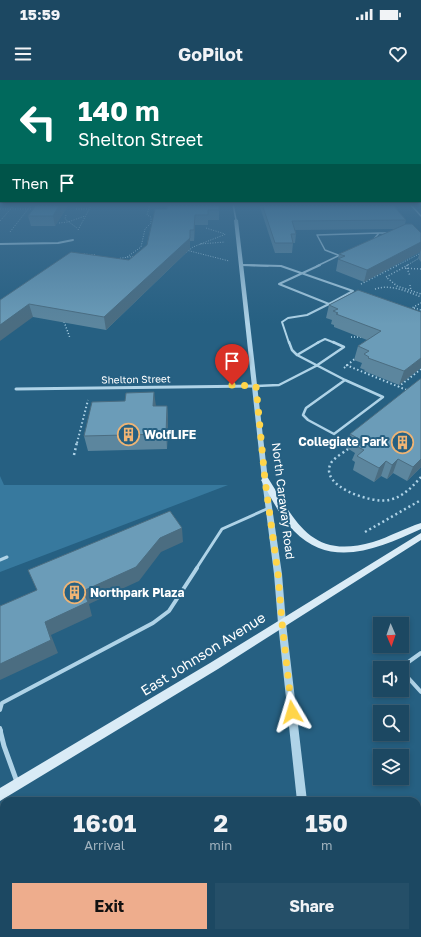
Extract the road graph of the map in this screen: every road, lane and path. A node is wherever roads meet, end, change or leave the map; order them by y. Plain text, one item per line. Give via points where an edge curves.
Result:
1 (141, 244) edge
2 (201, 244) edge
3 (239, 244) edge
4 (322, 244) edge
5 (140, 248) junction
6 (182, 249) edge
7 (190, 250) junction
8 (145, 251) edge
9 (345, 252) edge
10 (421, 253) edge
11 (140, 255) edge
12 (182, 255) edge
13 (338, 255) junction
14 (80, 257) edge
15 (421, 257) edge
16 (98, 258) edge
17 (126, 258) junction
18 (115, 259) edge
19 (232, 261) dead end
20 (118, 263) edge
21 (241, 265) junction
22 (395, 266) junction
23 (400, 268) junction
24 (407, 268) junction
25 (421, 269) edge
26 (301, 272) junction
27 (410, 276) dead end
28 (361, 284) edge
29 (410, 285) dead end
30 (375, 289) dead end
31 (411, 291) junction
32 (421, 295) edge
33 (421, 303) edge
34 (329, 304) junction
35 (413, 308) junction
36 (421, 310) edge
37 (408, 311) edge
38 (62, 316) edge
39 (370, 334) edge
40 (348, 336) edge
41 (70, 338) dead end
42 (297, 355) junction
43 (358, 356) edge
44 (316, 366) junction
45 (421, 369) edge
46 (346, 379) junction
47 (256, 386) junction
48 (398, 387) junction
49 (16, 389) dead end
50 (415, 393) edge
51 (89, 395) dead end
52 (86, 410) junction
53 (92, 410) edge
54 (348, 449) dead end
55 (74, 455) dead end
56 (421, 476) edge
57 (265, 480) junction
58 (421, 500) edge
59 (269, 508) junction
60 (421, 526) edge
61 (364, 532) dead end
62 (421, 536) edge
63 (8, 557) dead end
64 (0, 560) edge
65 (282, 623) junction
66 (421, 653) edge
67 (409, 662) edge
68 (409, 679) edge
69 (421, 692) edge
70 (0, 710) edge
71 (0, 728) edge
72 (18, 785) junction
73 (0, 795) edge
74 (302, 797) edge

1 - 5 path
2 - 7 path
3 - 21 street, North Caraway Road
4 - 13 lane via 325,250
5 - 8 path
5 - 17 path
6 - 7 path
7 - 12 path
7 - 19 path
9 - 13 lane
10 - 22 path
11 - 17 path
13 - 26 lane
14 - 16 path
15 - 23 path
17 - 18 path
17 - 20 path
21 - 26 lane via 282,266
21 - 47 street, North Caraway Road
22 - 23 path
22 - 28 path
23 - 24 path
23 - 31 path via 386,277 389,281
24 - 25 path
24 - 27 path
26 - 34 lane via 279,284
26 - 34 lane via 353,291
29 - 31 path
30 - 32 path via 380,286 394,287
31 - 32 path
33 - 35 path
34 - 42 lane via 307,315 288,318 282,322 292,350
35 - 36 path
35 - 37 path
38 - 41 path
39 - 40 path via 363,338
42 - 44 lane
42 - 44 lane via 325,339 344,347
43 - 48 path via 346,365
44 - 46 lane
44 - 47 lane via 279,385
45 - 48 path
46 - 46 lane via 383,397 334,434 308,420 303,413 306,408
47 - 49 street, Shelton Street
47 - 57 street, North Caraway Road
48 - 50 path
51 - 52 path
52 - 53 path
52 - 55 path
54 - 56 path via 331,462 330,469 339,485 359,497 383,501 397,498
57 - 59 street, North Caraway Road
57 - 60 main road via 296,528 307,538 325,547 353,551 368,548
58 - 61 path
59 - 65 street, North Caraway Road
59 - 70 lane via 222,529 169,611 154,623 2,703
62 - 65 main road, East Johnson Avenue
63 - 64 lane
65 - 72 main road, East Johnson Avenue
65 - 74 street, North Caraway Road
66 - 67 lane
68 - 69 lane
71 - 72 lane
72 - 73 main road, East Johnson Avenue

